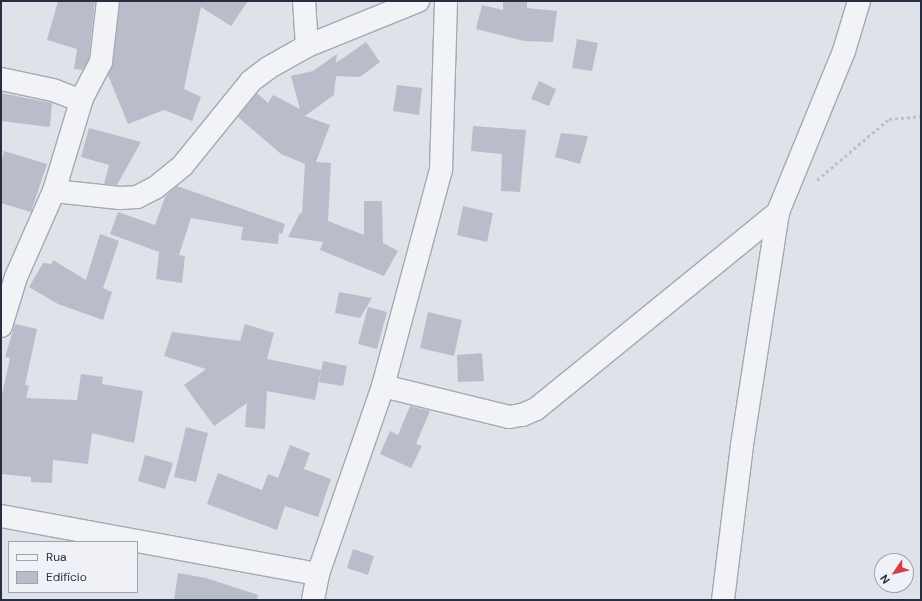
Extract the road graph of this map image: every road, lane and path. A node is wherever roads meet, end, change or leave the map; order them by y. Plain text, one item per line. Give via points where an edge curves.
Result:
1 (108, 1) edge
2 (304, 1) edge
3 (418, 1) edge
4 (446, 1) edge
5 (859, 1) edge
6 (307, 46) junction
7 (1, 79) edge
8 (81, 101) junction
9 (921, 116) edge
10 (813, 183) dead end
11 (54, 191) junction
12 (778, 212) junction
13 (1, 326) edge
14 (383, 386) junction
15 (1, 516) edge
16 (138, 541) edge
17 (138, 541) edge
18 (318, 574) junction
19 (313, 600) edge
20 (723, 600) edge

1 - 8 street via 102,56
2 - 6 street
3 - 6 street
4 - 14 street via 441,170
5 - 12 street via 844,51
6 - 11 street via 251,81 183,165 155,188 137,197 120,198
7 - 8 street via 53,90
8 - 11 street
9 - 10 path via 889,119
11 - 13 street via 16,277
12 - 14 street via 536,409 522,416 509,417
12 - 20 street via 742,445
14 - 18 street
15 - 17 street
16 - 18 street
18 - 19 street

